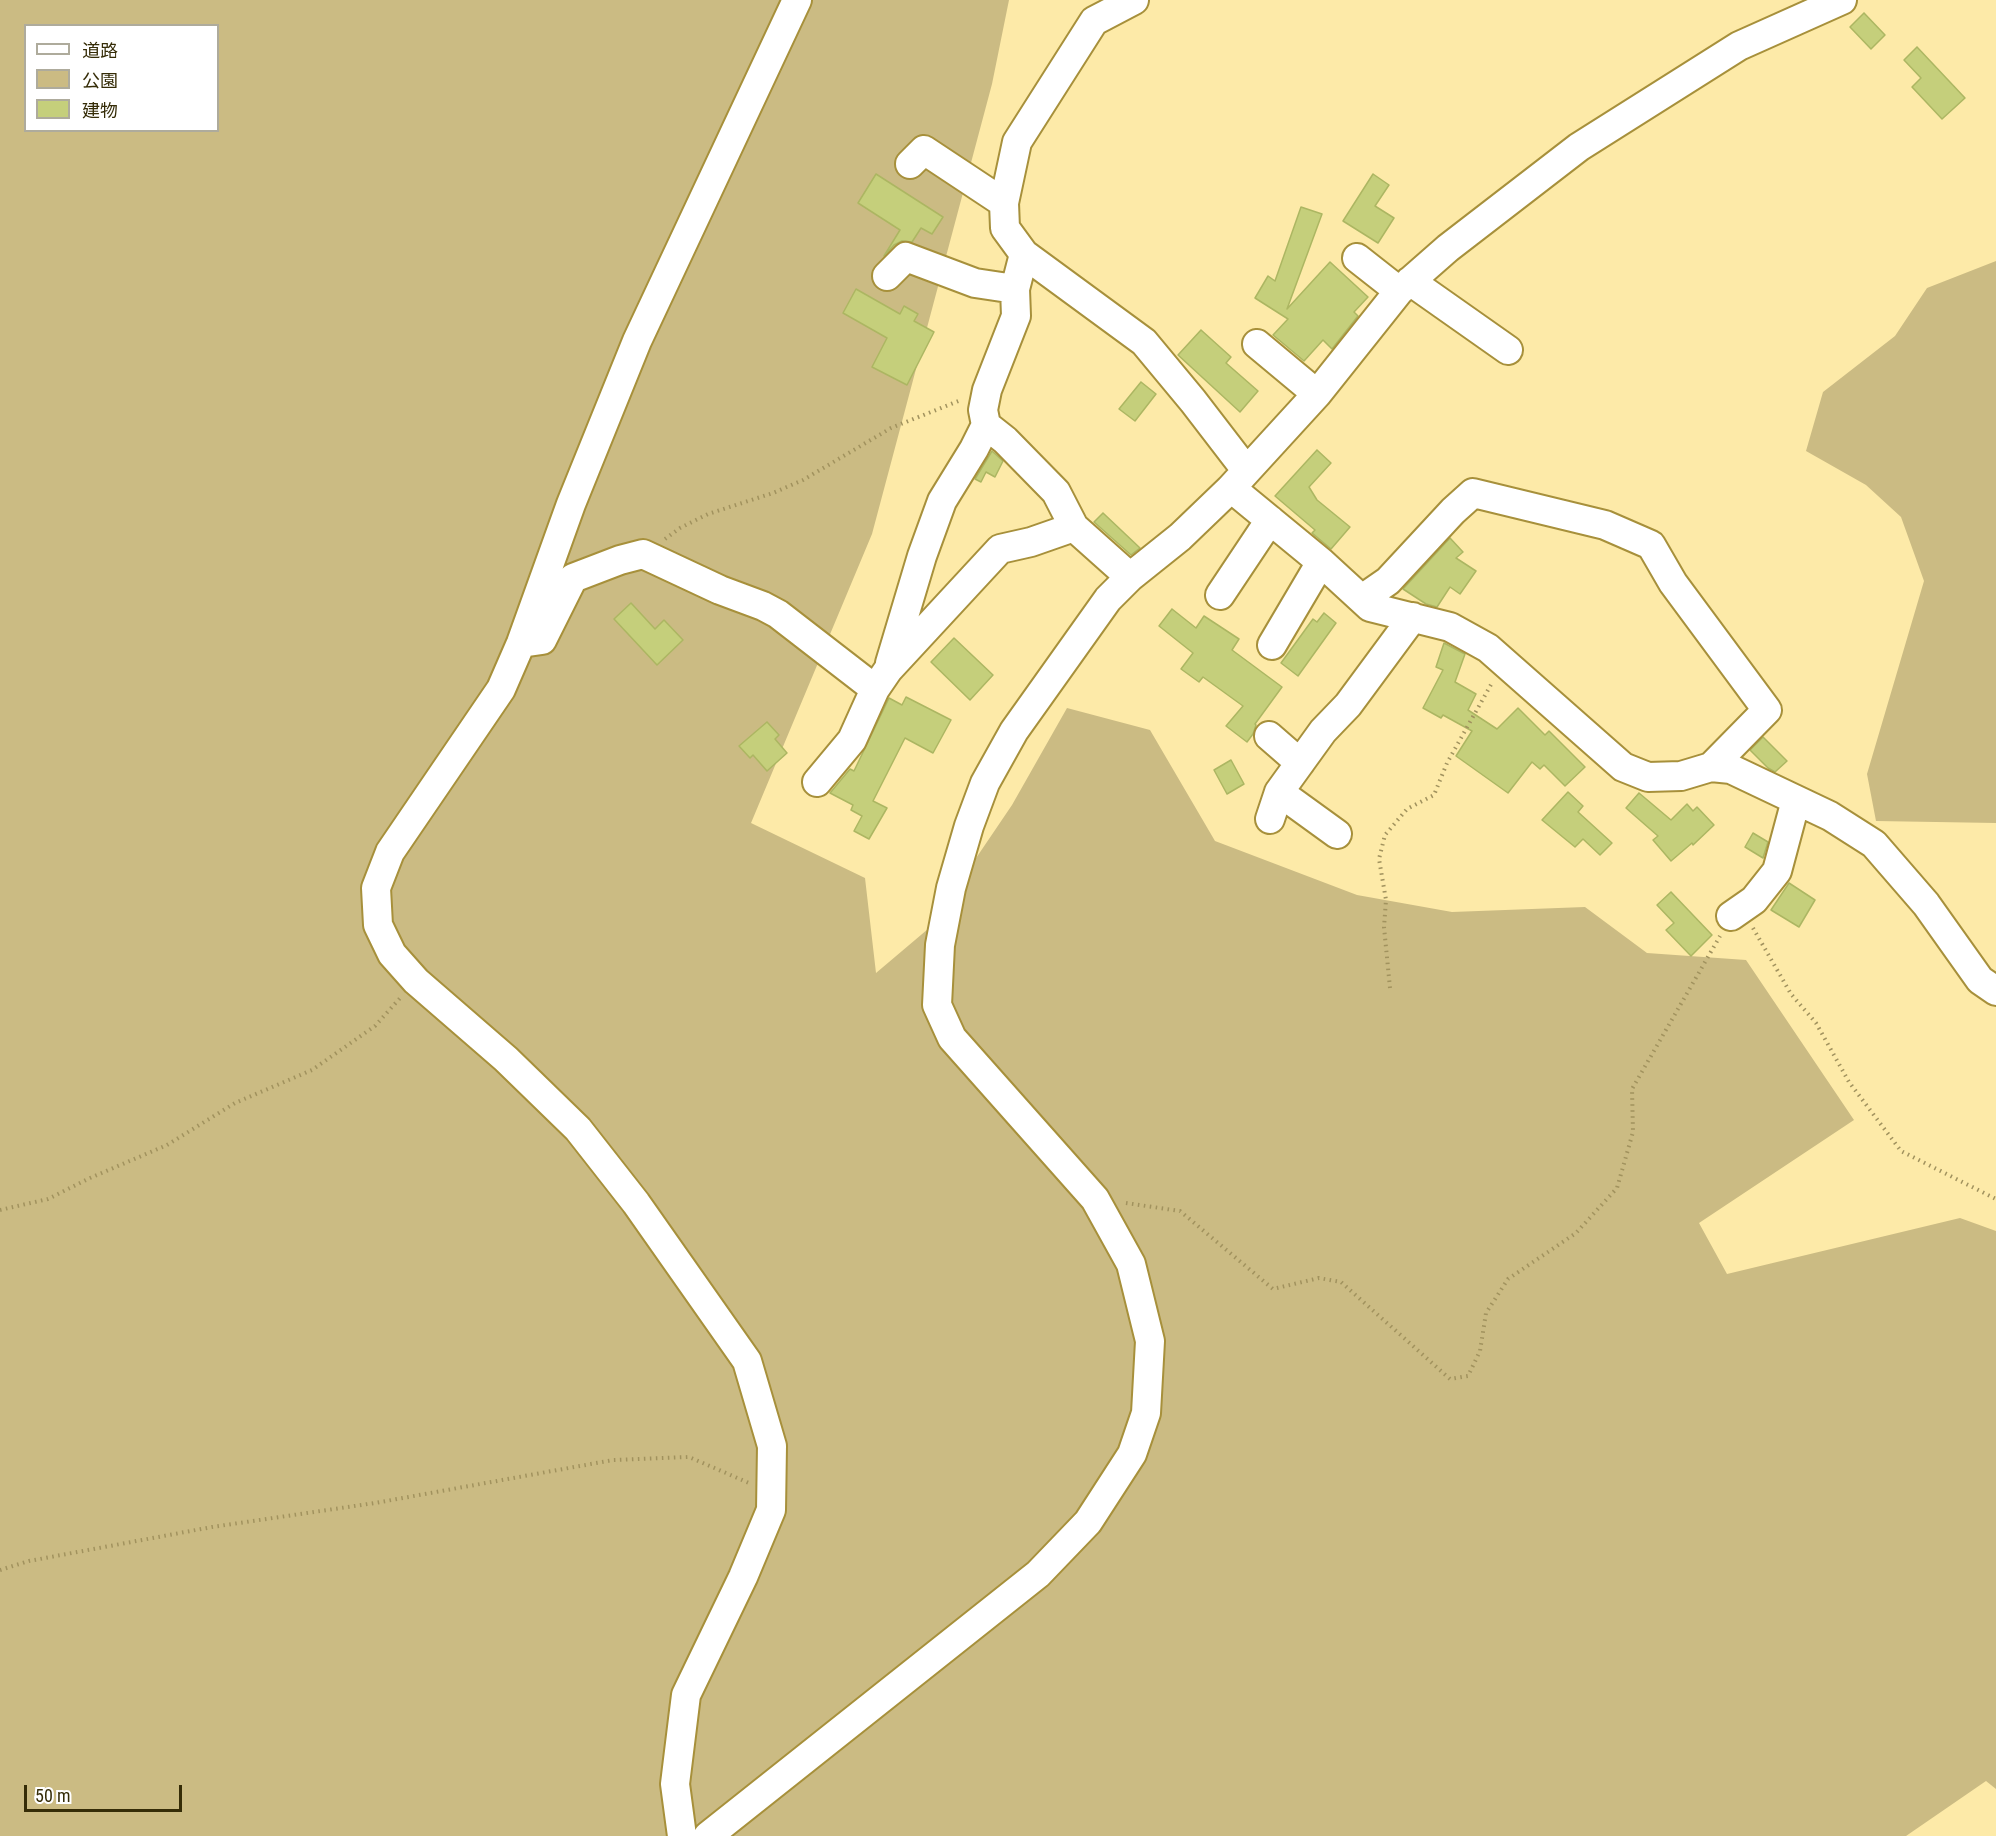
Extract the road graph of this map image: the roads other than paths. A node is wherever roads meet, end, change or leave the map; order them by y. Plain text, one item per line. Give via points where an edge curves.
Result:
1 (797, 0) edge
2 (1134, 0) edge
3 (1842, 0) edge
4 (910, 164) dead end
5 (1004, 203) junction
6 (1024, 254) junction
7 (1357, 258) dead end
8 (887, 276) dead end
9 (1404, 286) junction
10 (1015, 289) junction
11 (1257, 344) dead end
12 (1508, 350) dead end
13 (1317, 394) junction
14 (986, 425) junction
15 (1238, 479) junction
16 (1270, 520) junction
17 (1074, 527) junction
18 (1322, 562) junction
19 (1130, 577) junction
20 (1220, 595) dead end
21 (1362, 599) junction
22 (1413, 617) junction
23 (521, 643) junction
24 (1272, 645) dead end
25 (882, 679) junction
26 (1269, 736) dead end
27 (1300, 763) junction
28 (1711, 767) junction
29 (817, 782) dead end
30 (1279, 792) junction
31 (1796, 800) junction
32 (1270, 819) dead end
33 (1337, 834) dead end
34 (1731, 916) road end
35 (1996, 991) edge
36 (682, 1836) edge
37 (708, 1836) edge

1 - 23 street via 637,341 571,504
2 - 5 street via 1094,21 1017,142
3 - 9 street via 1739,46 1579,147
4 - 5 street via 924,150
5 - 6 street via 1005,228
6 - 10 street
6 - 15 street via 1144,342 1193,401
7 - 9 street
8 - 10 street via 906,257 975,283
9 - 12 street
9 - 13 street
10 - 14 street via 1016,316 987,390 983,410
11 - 13 street
13 - 15 street
14 - 17 street via 1056,492
14 - 25 street via 942,501
15 - 16 street
15 - 19 street via 1180,537
16 - 18 street
16 - 20 street
17 - 19 street
17 - 25 street via 1000,549
18 - 21 street
18 - 24 street
19 - 37 street via 1108,599 1021,722 985,783 951,888 940,945 938,1005 952,1038 1095,1199 1131,1263 1150,1341 1146,1413 1132,1454 1088,1522 1038,1574
21 - 22 street via 1370,607
21 - 28 street via 1388,581 1473,493 1605,525 1651,545 1673,583 1767,710
22 - 27 street
22 - 28 street via 1450,627 1488,648 1623,767 1648,777 1681,776
23 - 25 street via 542,640 573,578 643,555 764,606
23 - 36 street via 501,689 390,852 376,888 378,925 392,954 416,981 506,1059 578,1129 636,1203 747,1361 772,1446 771,1510 686,1695 675,1784
25 - 29 street via 852,740
26 - 27 street
27 - 30 street
28 - 31 street via 1731,769
30 - 32 street
30 - 33 street
31 - 34 street via 1777,871 1754,900
31 - 35 street via 1874,844 1926,904 1980,980

